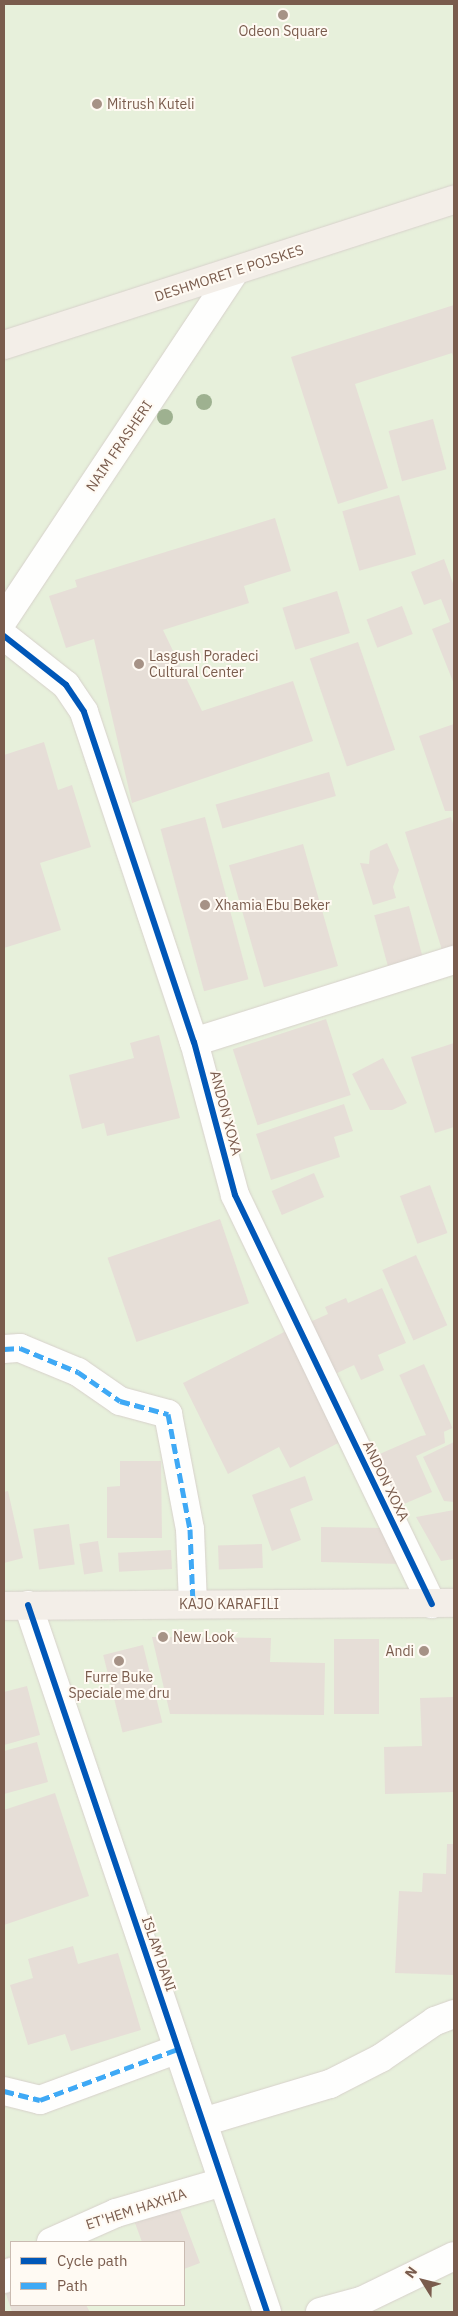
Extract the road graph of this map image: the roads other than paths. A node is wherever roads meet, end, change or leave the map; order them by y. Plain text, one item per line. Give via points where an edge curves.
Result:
1 (454, 200) edge
2 (234, 272) junction
3 (4, 345) edge
4 (4, 619) edge
5 (4, 636) edge
6 (454, 960) edge
7 (194, 1042) junction
8 (4, 1349) edge
9 (193, 1604) junction
10 (443, 1604) edge
11 (16, 1605) edge
12 (454, 2014) edge
13 (178, 2049) junction
14 (4, 2091) edge
15 (203, 2122) junction
16 (223, 2182) junction
17 (53, 2241) edge
18 (454, 2256) edge
19 (267, 2312) edge
20 (320, 2312) edge

1 - 2 main road, DESHMORET E POJSKES
2 - 3 main road, DESHMORET E POJSKES
2 - 4 street, NAIM FRASHERI
5 - 7 street, ANDON XOXA via 40,661 66,685 84,712
6 - 7 street
7 - 10 street, ANDON XOXA via 235,1195
8 - 9 street via 20,1348 78,1372 120,1402 168,1414 190,1529
9 - 10 main road, KAJO KARAFILI
9 - 11 main road, KAJO KARAFILI
11 - 13 street, ISLAM DANI
12 - 15 street via 435,2021 381,2058 330,2084
13 - 14 street via 40,2100
13 - 15 street, ISLAM DANI
15 - 16 street, ISLAM DANI
16 - 17 street, ET'HEM HAXHIA via 116,2213
16 - 19 street, ISLAM DANI
18 - 20 street via 361,2301

